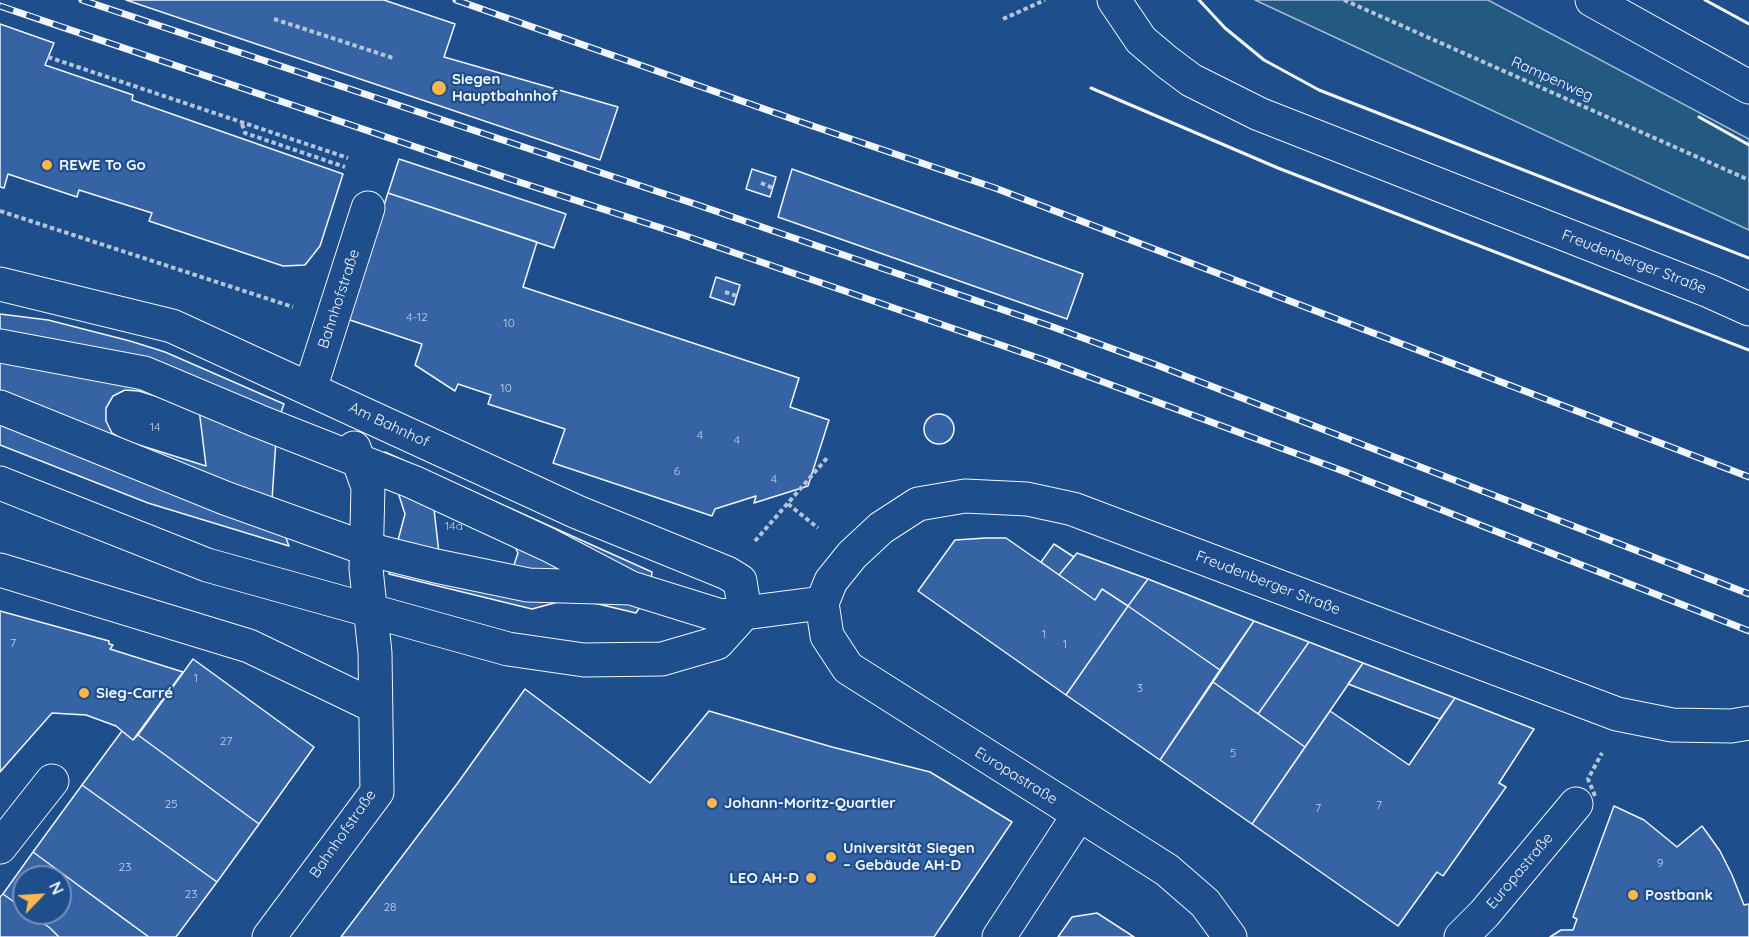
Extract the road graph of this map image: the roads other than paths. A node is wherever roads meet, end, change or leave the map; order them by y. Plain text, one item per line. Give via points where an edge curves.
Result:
1 (1114, 0) edge
2 (1592, 0) edge
3 (1749, 87) edge
4 (368, 208) dead end
5 (0, 284) edge
6 (1749, 309) edge
7 (0, 346) edge
8 (0, 407) edge
9 (299, 411) junction
10 (372, 456) junction
11 (0, 483) edge
12 (337, 538) junction
13 (309, 555) dead end
14 (379, 558) junction
15 (0, 570) edge
16 (631, 588) junction
17 (822, 603) junction
18 (371, 610) junction
19 (714, 611) junction
20 (376, 707) junction
21 (1740, 724) edge
22 (52, 781) dead end
23 (1586, 800) road end
24 (1078, 816) junction
25 (0, 847) edge
26 (269, 937) edge
27 (999, 937) edge
28 (1230, 937) edge
29 (1461, 937) edge

1 - 6 main road, Freudenberger Straße via 1141,40 1167,62 1191,80 1259,114
2 - 3 main road
4 - 9 main road, Bahnhofstraße
5 - 9 main road, Am Bahnhof via 172,326
7 - 9 main road via 116,377 144,373
8 - 12 main road via 99,437 225,498
9 - 10 main road
9 - 10 main road, Bahnhofstraße via 349,436
9 - 19 main road, Am Bahnhof via 577,512 727,573 740,581
10 - 14 main road, Bahnhofstraße via 368,487
10 - 16 main road via 413,482 549,544
11 - 18 main road via 207,565
12 - 13 main road
12 - 14 main road
14 - 16 main road via 528,585
14 - 18 main road, Bahnhofstraße via 366,569
15 - 20 main road via 249,646
16 - 19 main road
17 - 19 main road
17 - 21 main road, Freudenberger Straße via 831,581 852,555 881,528 918,504 965,496 1027,499 1073,509 1617,714 1672,725
17 - 24 main road, Europastraße via 827,636 848,668
18 - 19 main road via 508,649 584,660 662,659 717,642
18 - 20 main road, Bahnhofstraße
20 - 26 main road, Bahnhofstraße via 377,792
22 - 25 main road
23 - 29 main road, Europastraße
24 - 27 main road
24 - 28 main road, Europastraße via 1167,870 1205,903

